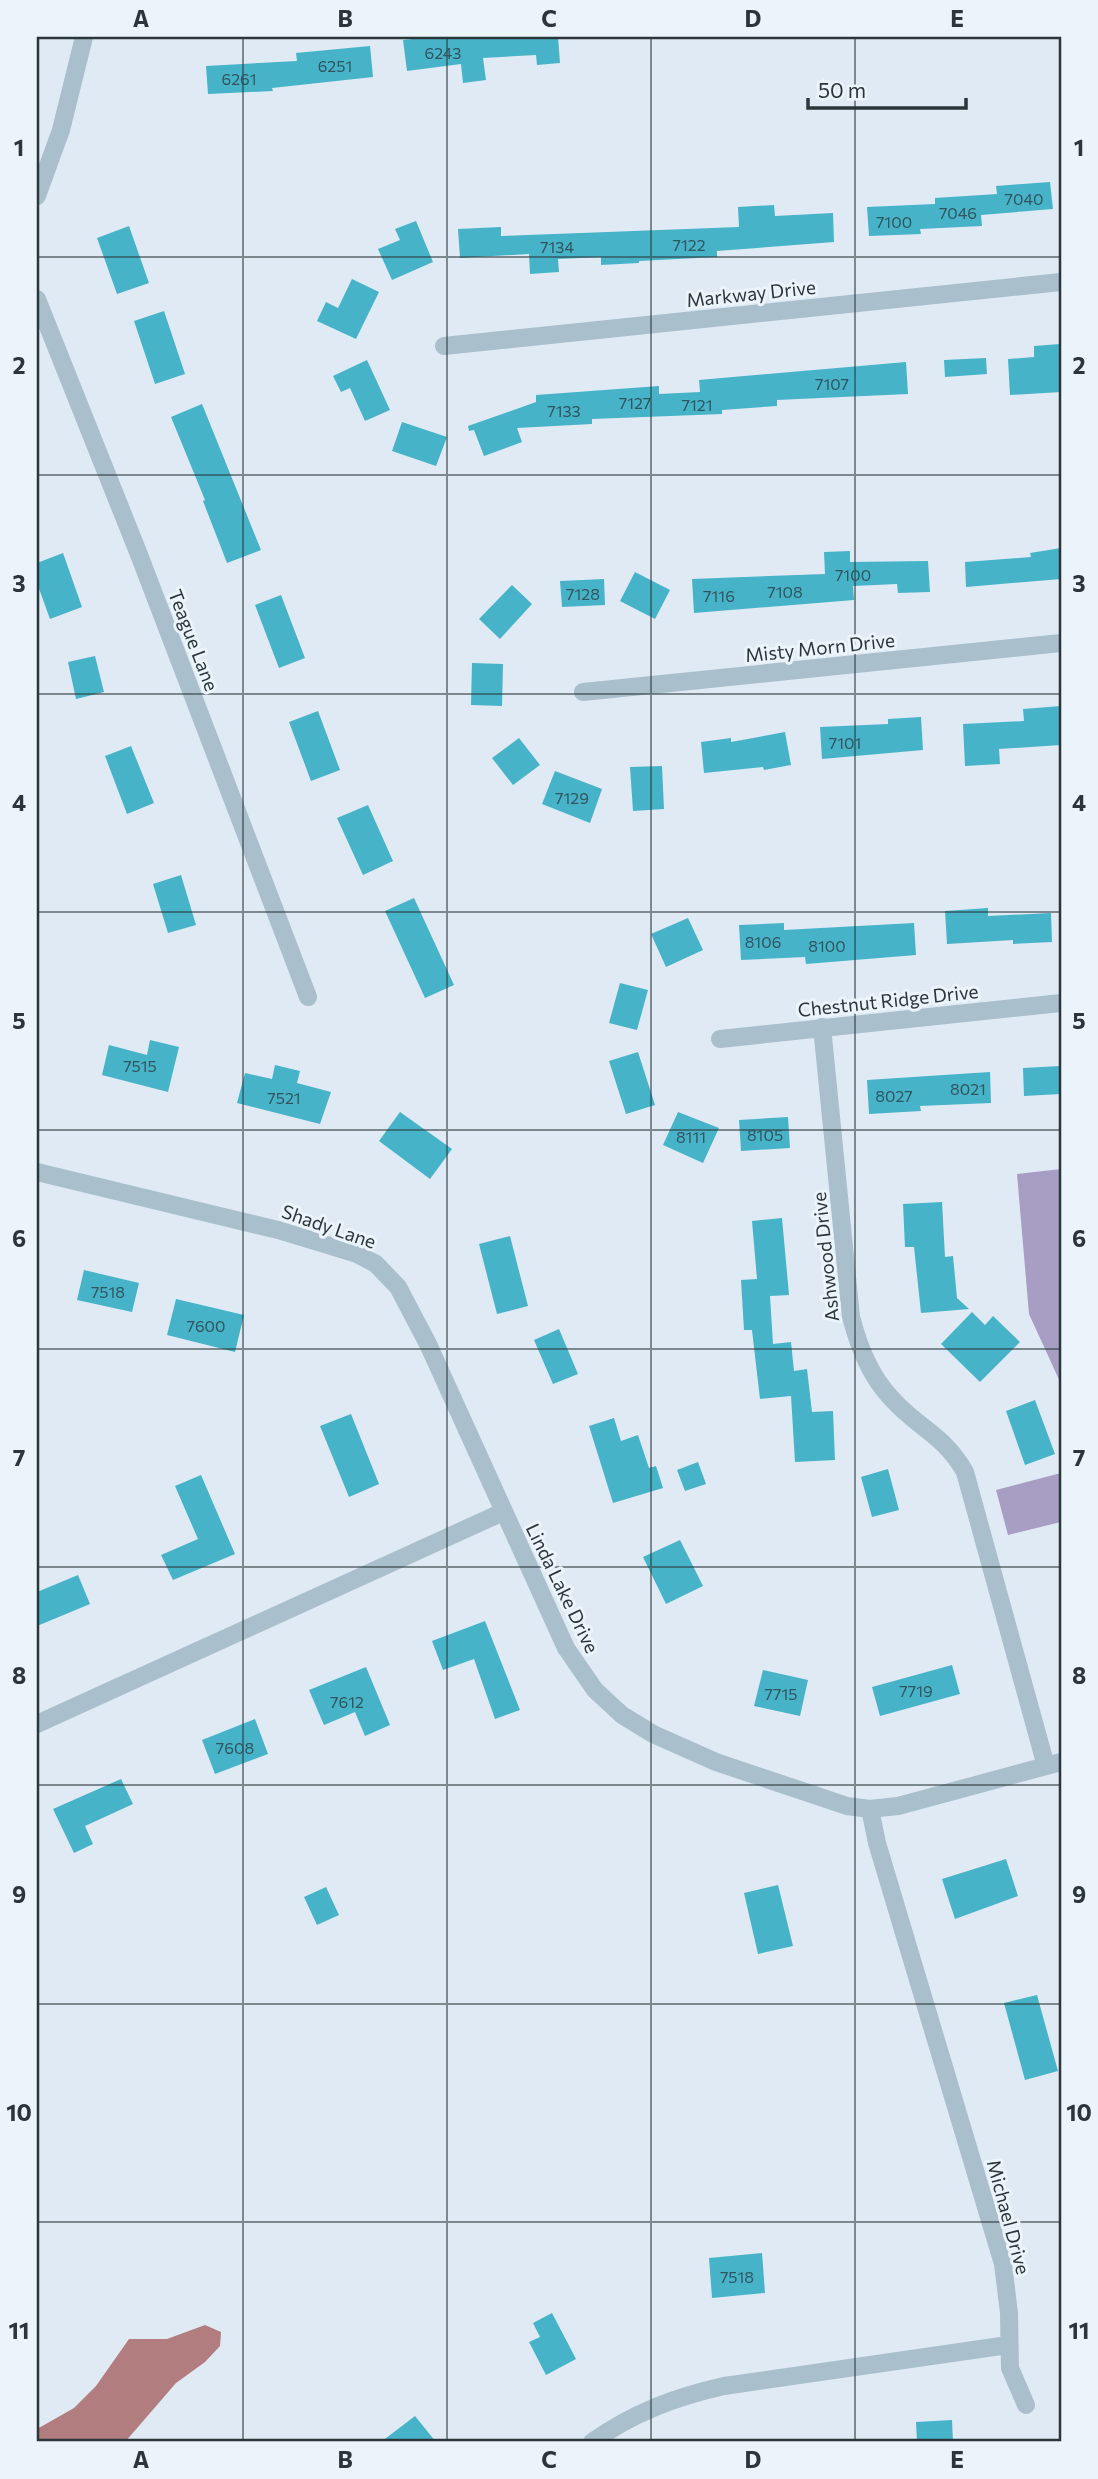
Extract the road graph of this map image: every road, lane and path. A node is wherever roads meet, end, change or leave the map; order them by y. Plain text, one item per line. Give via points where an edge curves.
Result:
1 (84, 37) edge
2 (37, 196) edge
3 (1061, 282) edge
4 (37, 299) edge
5 (444, 346) dead end
6 (1061, 643) edge
7 (583, 692) dead end
8 (308, 998) dead end
9 (1061, 1003) edge
10 (822, 1027) junction
11 (720, 1039) dead end
12 (37, 1172) edge
13 (503, 1512) junction
14 (37, 1724) edge
15 (1053, 1764) edge
16 (870, 1808) junction
17 (1009, 2345) junction
18 (1026, 2405) dead end
19 (592, 2442) edge

1 - 2 street via 61,130
3 - 5 street, Markway Drive
4 - 8 street, Teague Lane
6 - 7 street, Misty Morn Drive
9 - 10 street, Chestnut Ridge Drive
10 - 11 street, Chestnut Ridge Drive
10 - 15 street, Ashwood Drive via 851,1317 859,1346 891,1399 940,1437 965,1472
12 - 13 street, Shady Lane via 278,1230 376,1264 398,1287 422,1333
13 - 14 street, Linda Lake Drive
13 - 16 street, Linda Lake Drive via 566,1648 587,1682 622,1715 716,1762 847,1805
15 - 16 street, Linda Lake Drive via 898,1806
16 - 17 street, Michael Drive via 1003,2263
17 - 18 street, Michael Drive via 1010,2368
17 - 19 street via 684,2395 646,2410

